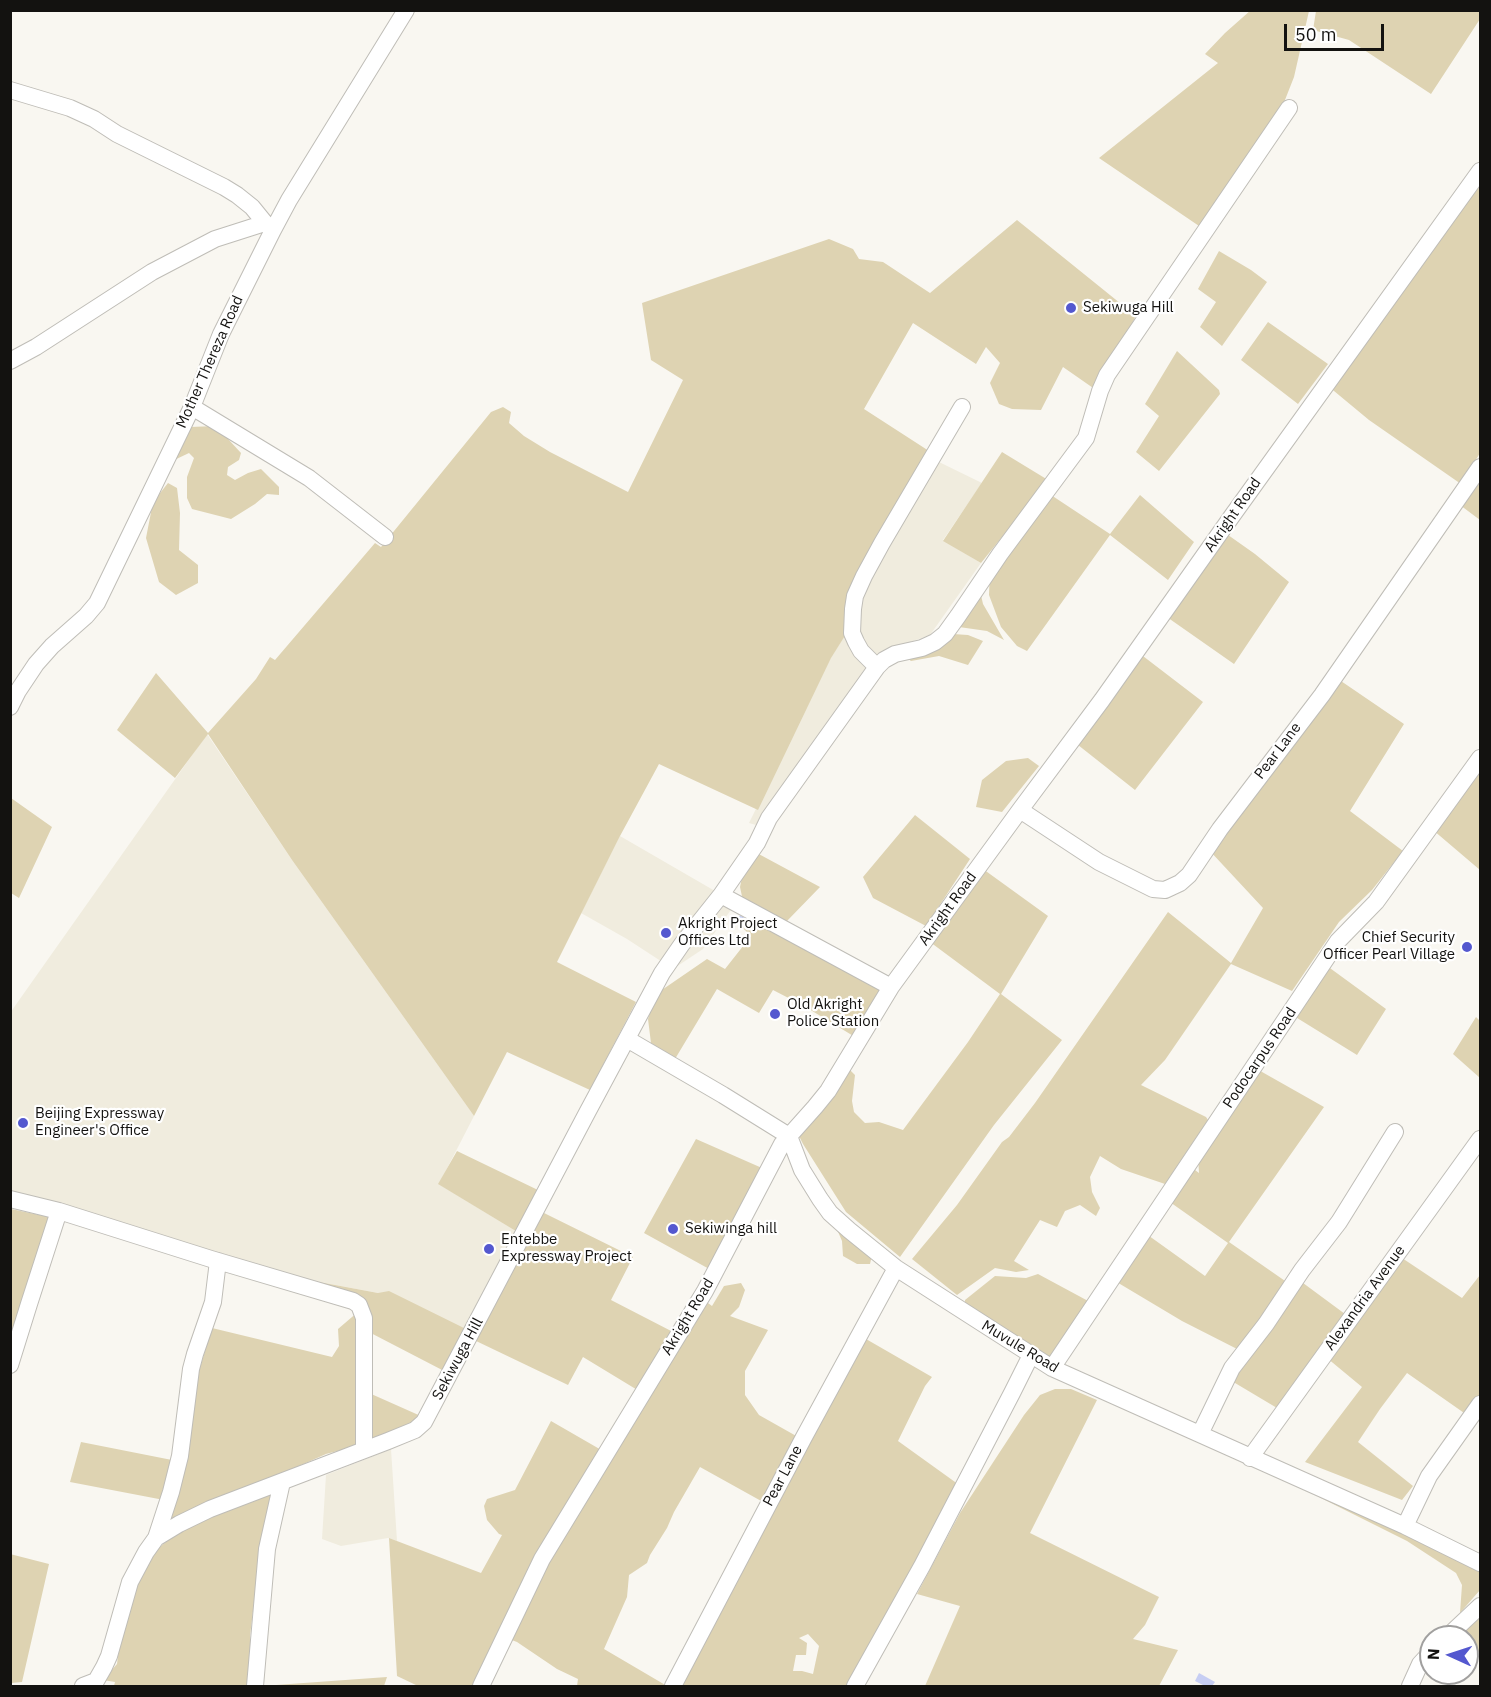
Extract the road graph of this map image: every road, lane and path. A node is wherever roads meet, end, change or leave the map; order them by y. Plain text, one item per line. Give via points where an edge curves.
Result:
1 (405, 10) edge
2 (10, 90) edge
3 (1289, 108) dead end
4 (1480, 171) edge
5 (269, 226) junction
6 (10, 361) edge
7 (192, 407) junction
8 (962, 407) dead end
9 (1480, 467) edge
10 (385, 537) dead end
11 (877, 668) junction
12 (14, 689) edge
13 (10, 707) edge
14 (1480, 758) edge
15 (1020, 810) junction
16 (721, 895) junction
17 (891, 987) junction
18 (627, 1039) junction
19 (1395, 1132) dead end
20 (789, 1136) junction
21 (1480, 1138) edge
22 (10, 1199) edge
23 (60, 1211) junction
24 (218, 1261) junction
25 (896, 1268) junction
26 (1031, 1354) junction
27 (10, 1365) edge
28 (1052, 1368) junction
29 (1480, 1404) edge
30 (1200, 1434) junction
31 (364, 1450) junction
32 (1251, 1458) junction
33 (282, 1482) junction
34 (1405, 1526) junction
35 (156, 1538) junction
36 (1480, 1563) edge
37 (1480, 1606) edge
38 (1460, 1625) edge
39 (1419, 1666) edge
40 (83, 1686) edge
41 (255, 1686) edge
42 (481, 1686) edge
43 (673, 1686) edge
44 (855, 1686) edge
45 (1410, 1686) edge

1 - 5 street, Mother Thereza Road via 289,200
2 - 5 street via 94,119 237,195
3 - 11 street via 1107,375 1086,438 945,634 922,648 890,656
4 - 15 street, Akright Road
5 - 6 street via 215,239 152,272
5 - 7 street, Mother Thereza Road
7 - 10 street via 309,478
7 - 12 street, Mother Thereza Road via 97,603
8 - 11 street via 855,596 852,633
9 - 15 street, Pear Lane via 1322,694 1180,883 1165,890 1153,889 1099,862
11 - 16 street, Sekiwuga Hill via 769,818 758,843
12 - 13 street, Mother Thereza Road
14 - 28 street, Podocarpus Road via 1376,902 1338,941
15 - 17 street, Akright Road
16 - 17 street
16 - 18 street, Sekiwuga Hill via 667,966
17 - 20 street, Akright Road via 828,1091
18 - 20 street
18 - 31 street, Sekiwuga Hill via 424,1422 416,1430
19 - 30 street via 1339,1222 1232,1368
20 - 25 street, Muvule Road via 802,1170 830,1213
20 - 42 street, Akright Road via 775,1154 705,1291 542,1559
21 - 32 street, Alexandria Avenue
22 - 23 street
23 - 24 street
23 - 27 street
24 - 31 street via 359,1305 364,1318
24 - 35 street via 213,1302 191,1369 180,1456
25 - 26 street, Muvule Road
25 - 43 street, Pear Lane
26 - 28 street, Muvule Road
26 - 44 street
28 - 30 street, Muvule Road
29 - 34 street via 1430,1476
30 - 32 street, Muvule Road
31 - 33 street, Sekiwuga Hill
32 - 34 street, Muvule Road
33 - 35 street, Sekiwuga Hill via 210,1509
33 - 41 street via 267,1549
34 - 36 street, Muvule Road
35 - 40 street, Sekiwuga Hill via 130,1582 104,1667 96,1681
37 - 38 street
39 - 45 street

